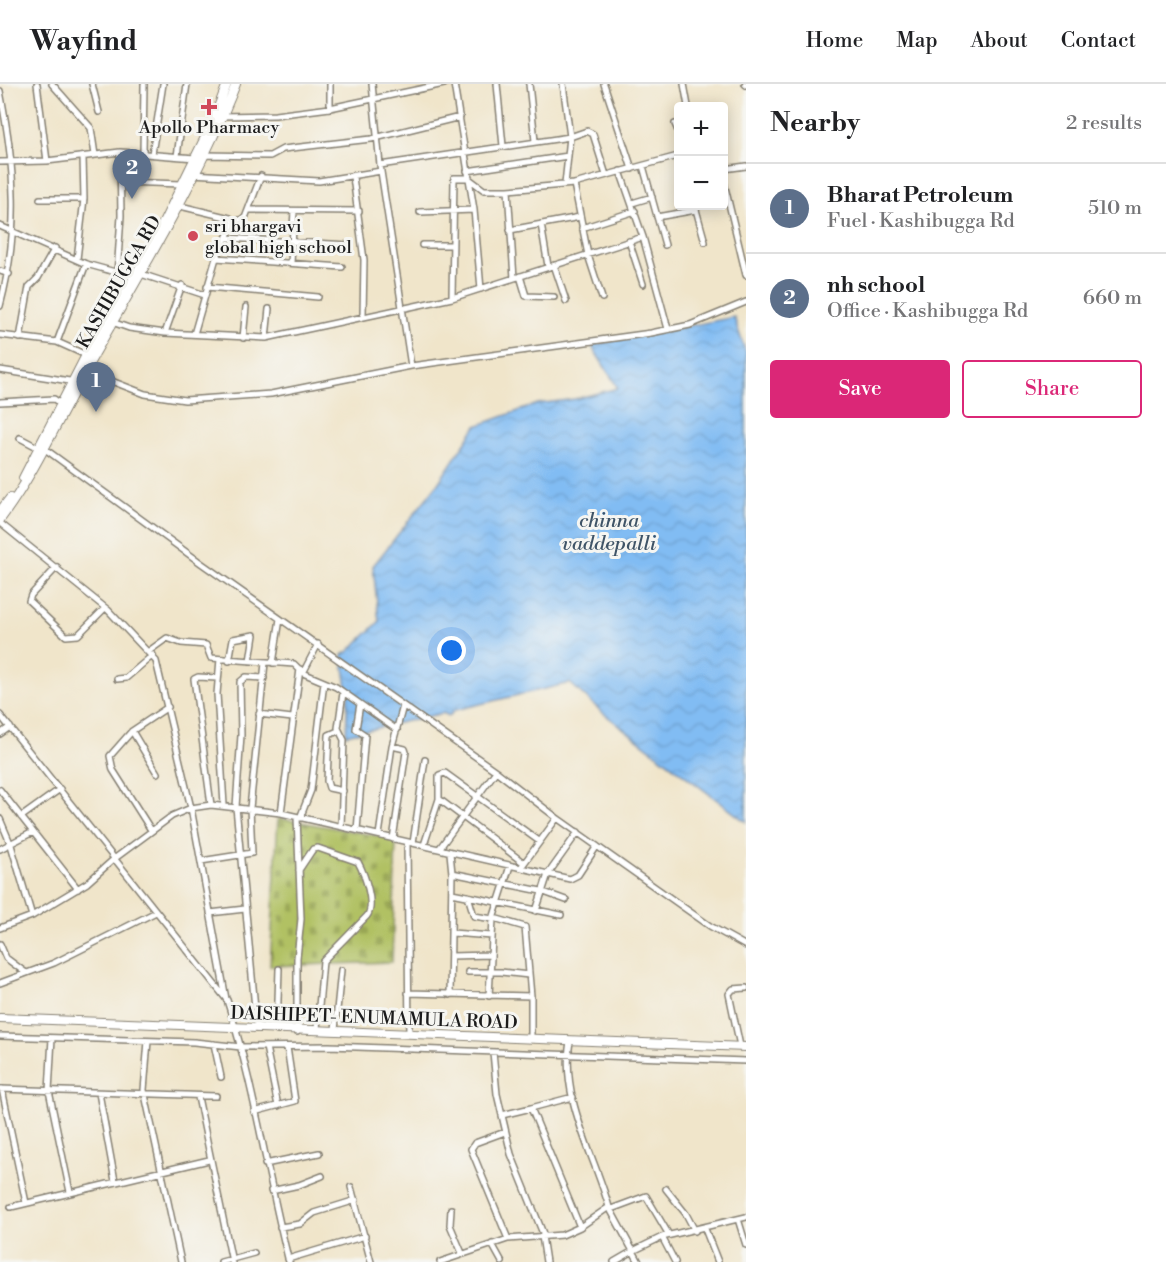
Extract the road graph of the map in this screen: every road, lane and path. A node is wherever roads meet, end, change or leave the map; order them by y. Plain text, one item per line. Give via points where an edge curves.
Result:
1 (37, 84) edge
2 (52, 84) edge
3 (92, 84) edge
4 (144, 84) edge
5 (163, 84) edge
6 (187, 84) edge
7 (227, 84) edge
8 (237, 84) edge
9 (330, 84) edge
10 (372, 84) edge
11 (444, 84) edge
12 (454, 84) edge
13 (497, 84) edge
14 (530, 84) edge
15 (563, 84) edge
16 (604, 84) edge
17 (684, 84) edge
18 (0, 91) edge
19 (372, 100) junction
20 (687, 102) edge
21 (330, 108) junction
22 (99, 112) dead end
23 (220, 115) junction
24 (460, 117) junction
25 (378, 137) junction
26 (570, 137) junction
27 (535, 141) junction
28 (503, 146) junction
29 (465, 151) junction
30 (120, 152) junction
31 (143, 153) junction
32 (152, 154) junction
33 (95, 155) junction
34 (205, 155) junction
35 (177, 156) junction
36 (568, 156) junction
37 (83, 157) junction
38 (674, 157) edge
39 (195, 158) junction
40 (11, 161) junction
41 (47, 161) junction
42 (0, 162) edge
43 (644, 166) junction
44 (746, 166) edge
45 (381, 168) junction
46 (728, 168) edge
47 (632, 169) junction
48 (620, 171) junction
49 (191, 174) junction
50 (468, 174) junction
51 (606, 175) junction
52 (261, 176) junction
53 (353, 177) junction
54 (121, 182) junction
55 (182, 184) junction
56 (565, 184) junction
57 (574, 184) junction
58 (508, 190) junction
59 (652, 197) junction
60 (40, 199) dead end
61 (84, 199) junction
62 (632, 203) junction
63 (728, 203) edge
64 (176, 205) junction
65 (250, 210) junction
66 (453, 210) junction
67 (474, 210) junction
68 (687, 210) edge
69 (696, 210) edge
70 (294, 211) junction
71 (359, 211) junction
72 (635, 211) junction
73 (420, 212) dead end
74 (580, 217) junction
75 (657, 217) junction
76 (234, 222) junction
77 (541, 224) junction
78 (0, 226) edge
79 (582, 228) junction
80 (510, 230) junction
81 (14, 232) junction
82 (643, 237) junction
83 (226, 238) junction
84 (630, 241) junction
85 (705, 242) dead end
86 (292, 244) junction
87 (422, 245) dead end
88 (452, 245) junction
89 (665, 245) dead end
90 (349, 246) dead end
91 (55, 248) junction
92 (588, 255) junction
93 (216, 258) junction
94 (77, 259) junction
95 (291, 263) junction
96 (86, 264) junction
97 (551, 265) junction
98 (342, 267) dead end
99 (0, 271) edge
100 (9, 274) junction
101 (117, 274) junction
102 (138, 276) junction
103 (746, 276) edge
104 (517, 277) junction
105 (643, 284) dead end
106 (182, 285) junction
107 (207, 287) junction
108 (481, 289) junction
109 (205, 295) junction
110 (318, 297) dead end
111 (554, 297) dead end
112 (452, 298) junction
113 (602, 298) dead end
114 (566, 301) dead end
115 (746, 302) edge
116 (0, 306) edge
117 (246, 307) dead end
118 (401, 308) junction
119 (269, 309) dead end
120 (363, 316) junction
121 (111, 322) junction
122 (668, 329) junction
123 (165, 333) junction
124 (194, 334) junction
125 (0, 335) edge
126 (20, 338) junction
127 (243, 338) junction
128 (266, 338) junction
129 (57, 342) junction
130 (86, 355) junction
131 (84, 366) junction
132 (411, 366) junction
133 (0, 370) edge
134 (77, 382) junction
135 (0, 402) edge
136 (63, 406) junction
137 (20, 438) dead end
138 (42, 448) junction
139 (0, 511) edge
140 (0, 521) edge
141 (57, 567) junction
142 (105, 608) junction
143 (280, 619) junction
144 (318, 644) junction
145 (151, 653) junction
146 (220, 659) junction
147 (229, 660) junction
148 (250, 661) junction
149 (265, 663) junction
150 (273, 663) junction
151 (302, 671) junction
152 (217, 678) junction
153 (264, 678) junction
154 (117, 679) dead end
155 (324, 682) junction
156 (343, 693) junction
157 (360, 704) junction
158 (403, 706) junction
159 (168, 707) junction
160 (259, 714) junction
161 (0, 715) edge
162 (292, 718) junction
163 (10, 727) junction
164 (397, 730) junction
165 (132, 731) junction
166 (338, 731) junction
167 (0, 734) edge
168 (392, 746) junction
169 (425, 760) dead end
170 (496, 771) junction
171 (157, 773) dead end
172 (60, 789) junction
173 (0, 790) edge
174 (343, 791) junction
175 (478, 797) junction
176 (439, 799) junction
177 (211, 805) junction
178 (224, 805) junction
179 (236, 807) junction
180 (191, 808) junction
181 (250, 808) junction
182 (281, 813) junction
183 (21, 817) junction
184 (298, 817) junction
185 (462, 818) junction
186 (557, 818) junction
187 (0, 819) edge
188 (341, 827) junction
189 (151, 830) junction
190 (357, 830) junction
191 (33, 832) junction
192 (578, 832) junction
193 (379, 835) junction
194 (393, 839) junction
195 (539, 841) junction
196 (410, 843) junction
197 (11, 845) junction
198 (424, 845) junction
199 (597, 846) junction
200 (0, 849) edge
201 (439, 849) junction
202 (450, 853) junction
203 (241, 857) junction
204 (114, 859) junction
205 (201, 861) junction
206 (523, 865) junction
207 (510, 866) junction
208 (299, 870) junction
209 (452, 873) junction
210 (548, 874) junction
211 (505, 883) junction
212 (78, 888) junction
213 (541, 891) junction
214 (452, 893) junction
215 (468, 896) junction
216 (566, 900) dead end
217 (499, 901) junction
218 (245, 909) junction
219 (536, 911) junction
220 (156, 912) junction
221 (210, 913) junction
222 (33, 915) junction
223 (561, 915) dead end
224 (493, 919) junction
225 (0, 928) edge
226 (452, 933) junction
227 (492, 936) junction
228 (0, 944) edge
229 (746, 946) edge
230 (491, 955) junction
231 (451, 956) junction
232 (279, 969) dead end
233 (341, 970) dead end
234 (468, 972) dead end
235 (490, 972) junction
236 (26, 974) junction
237 (529, 975) junction
238 (0, 983) edge
239 (746, 988) edge
240 (408, 993) junction
241 (450, 995) junction
242 (489, 996) junction
243 (531, 996) junction
244 (227, 1000) junction
245 (0, 1018) edge
246 (235, 1027) junction
247 (257, 1029) junction
248 (317, 1029) junction
249 (335, 1030) junction
250 (277, 1031) junction
251 (297, 1032) junction
252 (409, 1034) junction
253 (0, 1036) edge
254 (52, 1038) junction
255 (531, 1039) junction
256 (148, 1041) junction
257 (570, 1041) junction
258 (214, 1044) junction
259 (743, 1046) edge
260 (241, 1047) junction
261 (266, 1047) junction
262 (287, 1047) junction
263 (493, 1052) junction
264 (568, 1055) junction
265 (746, 1061) edge
266 (221, 1077) dead end
267 (1, 1089) edge
268 (49, 1091) junction
269 (99, 1093) junction
270 (145, 1095) junction
271 (216, 1096) dead end
272 (198, 1097) junction
273 (573, 1097) junction
274 (278, 1106) junction
275 (531, 1108) junction
276 (254, 1112) junction
277 (502, 1115) junction
278 (505, 1132) junction
279 (319, 1153) dead end
280 (209, 1160) junction
281 (265, 1164) junction
282 (161, 1170) junction
283 (322, 1176) dead end
284 (115, 1181) junction
285 (351, 1187) dead end
286 (666, 1189) dead end
287 (271, 1191) junction
288 (70, 1192) junction
289 (356, 1200) junction
290 (26, 1203) junction
291 (11, 1206) dead end
292 (610, 1208) junction
293 (451, 1209) dead end
294 (746, 1217) edge
295 (738, 1219) junction
296 (280, 1227) junction
297 (580, 1227) junction
298 (705, 1229) junction
299 (695, 1231) junction
300 (669, 1235) junction
301 (365, 1236) junction
302 (543, 1236) junction
303 (662, 1237) junction
304 (508, 1239) junction
305 (492, 1244) junction
306 (746, 1245) edge
307 (633, 1251) junction
308 (254, 1253) dead end
309 (462, 1253) junction
310 (289, 1260) edge
311 (232, 1261) edge
312 (618, 1261) edge
313 (181, 1262) edge
314 (221, 1262) edge
315 (371, 1262) edge
316 (440, 1262) edge
317 (502, 1262) edge
318 (546, 1262) edge
319 (639, 1262) edge
320 (675, 1262) edge
321 (718, 1262) edge

1 - 41 street
2 - 33 street via 91,128
3 - 22 street
4 - 31 street
5 - 32 street
6 - 35 street
7 - 23 main road, KASHIBUGGA RD
8 - 23 main road, KASHIBUGGA RD
9 - 21 street
10 - 19 street
11 - 19 street
12 - 24 street
13 - 28 street
14 - 27 street
15 - 26 street
16 - 47 street
17 - 20 street
18 - 40 street
19 - 21 street
19 - 25 street
21 - 23 street via 275,115
23 - 34 main road, KASHIBUGGA RD
23 - 39 main road, KASHIBUGGA RD
24 - 25 street
24 - 29 street
25 - 34 street via 283,149 270,156
25 - 45 street
26 - 27 street
26 - 36 street
26 - 51 street via 591,131
27 - 28 street
28 - 29 street
29 - 45 street
29 - 50 street
30 - 31 street
30 - 33 street
30 - 54 street
31 - 32 street
32 - 35 street
33 - 37 street
34 - 39 street
34 - 49 main road, KASHIBUGGA RD
35 - 39 street
36 - 50 street
36 - 56 street
37 - 41 street
37 - 61 street
38 - 43 street
39 - 49 main road, KASHIBUGGA RD
40 - 41 street
40 - 42 street
40 - 81 street
43 - 47 street
43 - 59 street
44 - 46 street
45 - 53 street
45 - 118 street
47 - 48 street
48 - 51 street
48 - 62 street
49 - 52 street
49 - 55 main road, KASHIBUGGA RD
49 - 64 main road, KASHIBUGGA RD
50 - 58 street via 484,190
50 - 66 street via 453,181
50 - 67 street
51 - 57 street
52 - 53 street via 319,181
52 - 65 street
53 - 71 street
54 - 55 street
54 - 101 street
55 - 64 main road, KASHIBUGGA RD
56 - 57 street
56 - 58 street
57 - 74 street
58 - 80 street
59 - 62 street
59 - 75 street
60 - 61 street
61 - 94 street
62 - 72 street
63 - 103 street
64 - 76 street
64 - 102 main road, KASHIBUGGA RD
65 - 70 street
65 - 76 street via 244,220
66 - 67 street
66 - 73 street
66 - 88 street
67 - 108 street
68 - 75 street
69 - 85 street
70 - 71 street
70 - 86 street
71 - 120 street via 364,260
72 - 79 street
72 - 82 street
74 - 77 street
74 - 79 street
75 - 89 street
76 - 83 street
77 - 80 street
77 - 97 street
78 - 81 street
79 - 92 street
80 - 104 street
81 - 91 street
81 - 100 street
82 - 84 street
82 - 122 street
83 - 86 street
83 - 93 street
84 - 92 street
84 - 105 street
86 - 90 street
86 - 95 street
87 - 88 street
88 - 112 street
91 - 94 street
91 - 126 street via 38,278 28,287
92 - 97 street
92 - 113 street
93 - 95 street
93 - 107 street
94 - 96 street
95 - 98 street
96 - 101 street
96 - 129 street
97 - 104 street
97 - 114 street
99 - 100 street
100 - 116 street
101 - 102 street
102 - 106 street
102 - 121 main road, KASHIBUGGA RD
104 - 108 street
104 - 111 street via 526,296
106 - 109 street
106 - 123 street
107 - 109 street
107 - 110 street
108 - 112 street
109 - 124 street
112 - 118 street
115 - 122 street via 690,325
117 - 127 street
118 - 120 street
118 - 132 street
119 - 128 street
120 - 128 street
121 - 123 street
121 - 130 main road, KASHIBUGGA RD
121 - 131 main road, KASHIBUGGA RD
122 - 132 street
123 - 124 street
124 - 127 street
125 - 126 street
126 - 129 street
127 - 128 street
129 - 130 street
130 - 131 main road, KASHIBUGGA RD
131 - 132 street via 145,394 185,400 271,394
131 - 134 main road, KASHIBUGGA RD
133 - 134 street
134 - 136 main road, KASHIBUGGA RD
135 - 136 street via 54,399
136 - 138 main road, KASHIBUGGA RD
137 - 138 street
138 - 139 main road, KASHIBUGGA RD
138 - 140 main road, KASHIBUGGA RD via 17,498
138 - 143 street
140 - 141 street
141 - 142 street
141 - 142 street via 29,598 66,636 78,635
142 - 145 street
143 - 144 street
143 - 150 street
144 - 151 street
144 - 158 street
145 - 146 street via 167,638 206,645 210,658
145 - 154 street via 126,678
145 - 159 street
146 - 147 street
146 - 152 street
147 - 148 street
147 - 148 street via 233,639 252,635 255,639
148 - 149 street
149 - 150 street
149 - 153 street
150 - 151 street via 294,664
151 - 155 street
151 - 162 street
152 - 177 street via 194,679
152 - 178 street
153 - 160 street
153 - 179 street via 246,677 240,682
155 - 156 street
155 - 184 street via 311,790
156 - 157 street
156 - 166 street
157 - 164 street
157 - 190 street via 356,728 365,735
158 - 164 street
158 - 170 street
159 - 165 street
159 - 180 street
160 - 162 street
160 - 181 street
161 - 163 street
162 - 182 street
163 - 167 street
163 - 172 street
164 - 168 street
165 - 171 street
165 - 189 street via 112,751 109,760
166 - 174 street via 344,740
166 - 174 street via 329,735 327,781 329,788
168 - 193 street
168 - 194 street via 406,750
169 - 196 street
170 - 175 street
170 - 186 street
172 - 183 street
172 - 204 street
173 - 183 street
174 - 188 street
175 - 176 street via 441,772
175 - 185 street
175 - 195 street
176 - 185 street
176 - 198 street
177 - 178 street
177 - 180 street
178 - 179 street
179 - 181 street
179 - 203 street
180 - 189 street
180 - 205 street
181 - 182 street
181 - 203 street via 252,853
182 - 184 street
183 - 191 street
184 - 188 street
184 - 208 street
185 - 201 street
185 - 206 street
186 - 192 street
186 - 195 street
187 - 197 street
188 - 190 street
189 - 204 street
190 - 193 street
191 - 197 street
191 - 212 street
192 - 199 street
192 - 210 street
193 - 194 street
194 - 196 street
195 - 206 street
196 - 198 street
196 - 240 street
197 - 200 street
197 - 222 street
198 - 201 street
199 - 210 street via 574,878
199 - 229 street via 710,926
201 - 202 street
202 - 207 street
202 - 209 street
203 - 205 street
203 - 218 street
204 - 212 street
204 - 220 street
205 - 221 street
206 - 207 street
206 - 210 street
207 - 211 street
208 - 248 street via 313,849 318,848 358,862 370,908 367,916 323,961
208 - 251 street via 302,919 297,958
209 - 211 street
209 - 214 street
210 - 213 street
211 - 213 street
211 - 217 street
212 - 222 street
213 - 216 street
213 - 219 street
214 - 215 street
214 - 226 street
215 - 217 street
215 - 224 street via 474,916
217 - 219 street
217 - 224 street
218 - 221 street
218 - 247 street
219 - 223 street
220 - 236 street
220 - 244 street
221 - 244 street
222 - 225 street
224 - 227 street
224 - 237 street via 525,927
226 - 227 street
226 - 231 street
227 - 230 street
228 - 236 street via 6,958
230 - 231 street
230 - 235 street
231 - 241 street
232 - 250 street
233 - 249 street
234 - 235 street
235 - 237 street
235 - 242 street
236 - 238 street
237 - 243 street
239 - 259 street via 733,989 729,994
240 - 241 street
240 - 252 street
241 - 242 street
242 - 243 street
243 - 255 street
244 - 246 street
245 - 246 main road, DAISHIPET- ENUMAMULA ROAD
246 - 247 main road, DAISHIPET- ENUMAMULA ROAD
246 - 260 street
247 - 250 main road, DAISHIPET- ENUMAMULA ROAD
248 - 249 main road, DAISHIPET- ENUMAMULA ROAD
248 - 251 main road, DAISHIPET- ENUMAMULA ROAD
249 - 252 main road, DAISHIPET- ENUMAMULA ROAD
250 - 251 main road, DAISHIPET- ENUMAMULA ROAD
252 - 255 main road, DAISHIPET- ENUMAMULA ROAD
253 - 254 street
254 - 256 street
254 - 268 street
255 - 257 main road, DAISHIPET- ENUMAMULA ROAD
256 - 258 street
256 - 270 street
257 - 259 main road, DAISHIPET- ENUMAMULA ROAD
257 - 264 street
258 - 260 street
258 - 266 street
260 - 261 street
260 - 276 street
261 - 262 street
261 - 274 street
262 - 263 street
262 - 274 street via 295,1100
263 - 264 street
263 - 277 street
264 - 265 street
264 - 273 street
267 - 268 street
267 - 290 street
268 - 269 street
268 - 288 street
269 - 270 street
269 - 284 street
270 - 272 street
270 - 282 street
271 - 272 street
272 - 280 street
273 - 275 street
273 - 292 street
274 - 276 street
275 - 277 street
275 - 297 street
276 - 281 street
277 - 278 street
278 - 302 street
278 - 304 street via 475,1143 471,1149
279 - 281 street
280 - 282 street
280 - 311 street
281 - 287 street
282 - 284 street
282 - 313 street
283 - 287 street
284 - 288 street
285 - 289 street
286 - 299 street
287 - 296 street
288 - 290 street
289 - 296 street via 314,1213 300,1224
289 - 301 street
290 - 291 street
292 - 297 street
292 - 300 street via 646,1196
292 - 307 street
293 - 309 street via 450,1225
294 - 295 street
295 - 298 street
295 - 306 street
296 - 310 street
297 - 302 street via 562,1235
298 - 299 street
298 - 321 street
299 - 300 street
300 - 303 street
301 - 310 street
301 - 315 street
302 - 304 street
302 - 318 street
303 - 307 street
303 - 320 street
304 - 305 street
305 - 309 street
305 - 317 street
307 - 312 street
307 - 319 street
308 - 311 street
309 - 316 street
311 - 314 street

